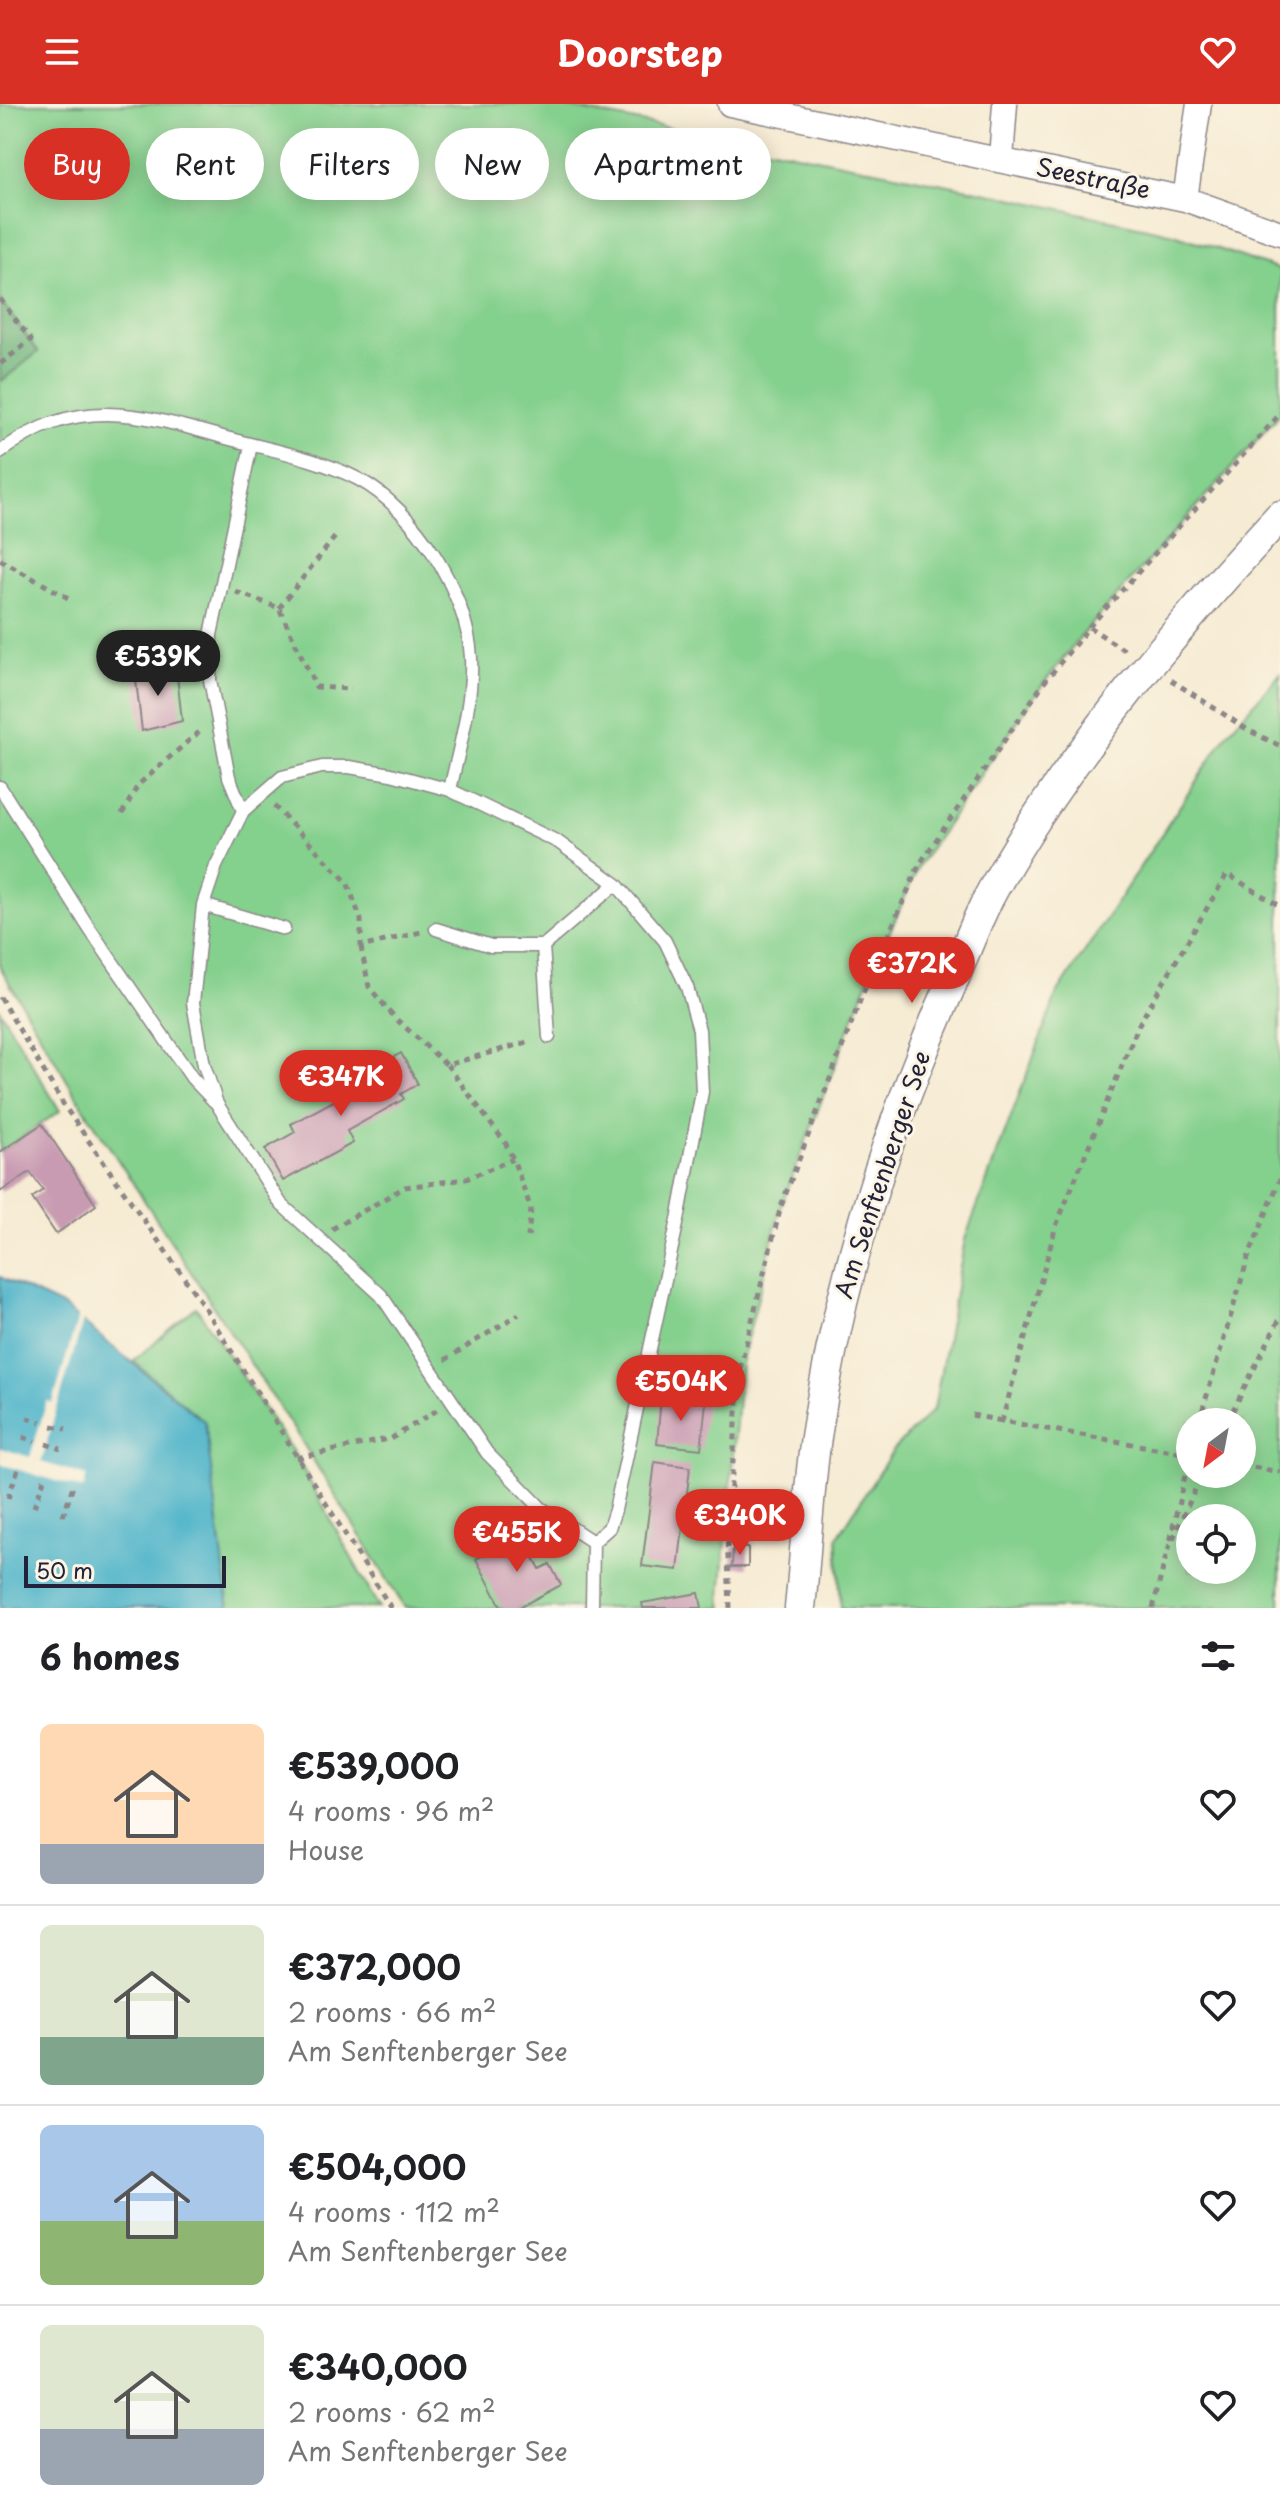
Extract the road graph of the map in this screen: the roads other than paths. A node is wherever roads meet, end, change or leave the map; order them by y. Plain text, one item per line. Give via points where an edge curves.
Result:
1 (730, 104) edge
2 (1005, 104) edge
3 (1199, 104) edge
4 (1001, 159) junction
5 (1185, 199) junction
6 (1280, 233) edge
7 (251, 445) junction
8 (0, 452) edge
9 (1280, 516) edge
10 (0, 787) edge
11 (450, 790) junction
12 (243, 811) junction
13 (616, 884) junction
14 (203, 905) junction
15 (284, 929) dead end
16 (436, 929) road end
17 (543, 946) junction
18 (549, 1037) road end
19 (217, 1104) junction
20 (593, 1542) junction
21 (592, 1608) edge
22 (800, 1608) edge

1 - 4 street, Seestraße
2 - 4 street, Seestraße
3 - 5 street, Seestraße
4 - 5 street, Seestraße
5 - 6 street, Seestraße
7 - 8 lane via 177,424 96,412 60,418
7 - 11 lane via 359,480 404,513 433,551 459,605 471,657 466,717
7 - 12 lane via 211,635 210,665 229,777
9 - 22 street, Am Senftenberger See via 1149,666 1081,754 997,881 921,1051 843,1297 816,1438
10 - 19 lane via 106,953 192,1078
11 - 12 lane via 391,774 322,767 282,777
11 - 13 lane via 558,842
12 - 14 lane
13 - 17 lane
13 - 20 lane via 665,941 687,987 699,1030 702,1092 615,1510 609,1528
14 - 15 lane
14 - 19 lane via 193,1003
16 - 17 lane via 491,946
17 - 18 lane
19 - 20 lane via 281,1204 381,1295 487,1453 541,1508
20 - 21 lane

